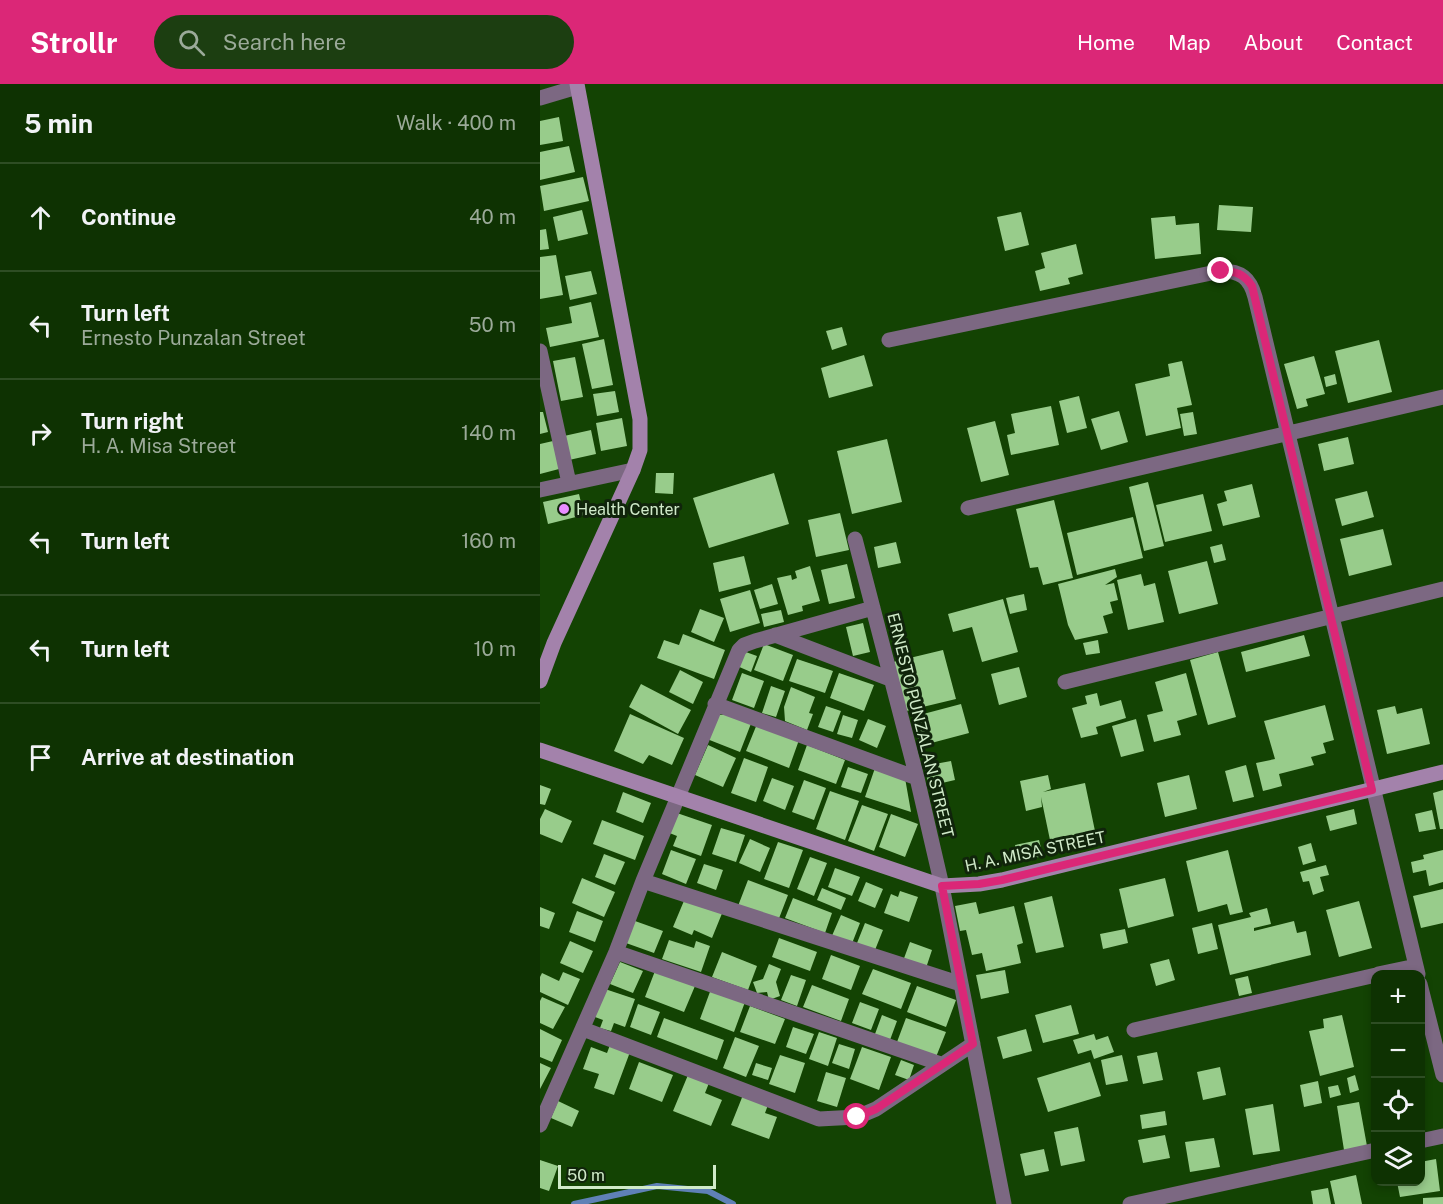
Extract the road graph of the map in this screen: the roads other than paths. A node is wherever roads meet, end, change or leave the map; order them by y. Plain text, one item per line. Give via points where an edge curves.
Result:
1 (577, 86) edge
2 (540, 98) edge
3 (889, 340) dead end
4 (540, 351) edge
5 (1443, 397) edge
6 (1287, 435) junction
7 (633, 470) junction
8 (569, 483) junction
9 (540, 490) edge
10 (968, 508) dead end
11 (855, 538) dead end
12 (1443, 589) edge
13 (873, 608) junction
14 (1331, 616) junction
15 (775, 635) junction
16 (890, 679) junction
17 (540, 681) edge
18 (1065, 682) dead end
19 (715, 704) junction
20 (540, 750) edge
21 (1443, 772) edge
22 (917, 778) junction
23 (1372, 790) junction
24 (678, 796) junction
25 (643, 881) junction
26 (942, 886) junction
27 (616, 952) junction
28 (1417, 970) edge
29 (1371, 976) edge
30 (961, 984) junction
31 (1425, 1004) edge
32 (583, 1029) junction
33 (1134, 1030) dead end
34 (973, 1044) junction
35 (941, 1064) junction
36 (1443, 1075) edge
37 (540, 1125) edge
38 (1443, 1136) edge
39 (1425, 1140) edge
40 (1371, 1151) edge
41 (1004, 1204) edge
42 (1130, 1204) edge

1 - 2 street
1 - 7 street via 640,419 640,450
3 - 6 street via 1234,271 1245,276 1252,286
4 - 8 street
5 - 6 street
6 - 10 street
6 - 14 street
7 - 8 street
7 - 17 street
8 - 9 street
11 - 13 street, ERNESTO PUNZALAN STREET
12 - 14 street
13 - 15 street
13 - 16 street, ERNESTO PUNZALAN STREET
14 - 18 street
14 - 23 street
15 - 16 street
15 - 19 street via 739,650
16 - 22 street, ERNESTO PUNZALAN STREET
19 - 22 street
19 - 24 street
20 - 24 street, H. A. MISA STREET
21 - 23 street, H. A. MISA STREET
22 - 26 street, ERNESTO PUNZALAN STREET
23 - 26 street, H. A. MISA STREET via 1002,880
23 - 28 street
24 - 25 street
24 - 26 street, H. A. MISA STREET
25 - 27 street
25 - 30 street
26 - 30 street, ERNESTO PUNZALAN STREET
27 - 32 street
27 - 35 street
29 - 33 street
30 - 34 street, ERNESTO PUNZALAN STREET
31 - 36 street
32 - 35 street via 819,1119 857,1117 876,1109
32 - 37 street
34 - 35 street
34 - 41 street, ERNESTO PUNZALAN STREET
38 - 39 street
40 - 42 street

